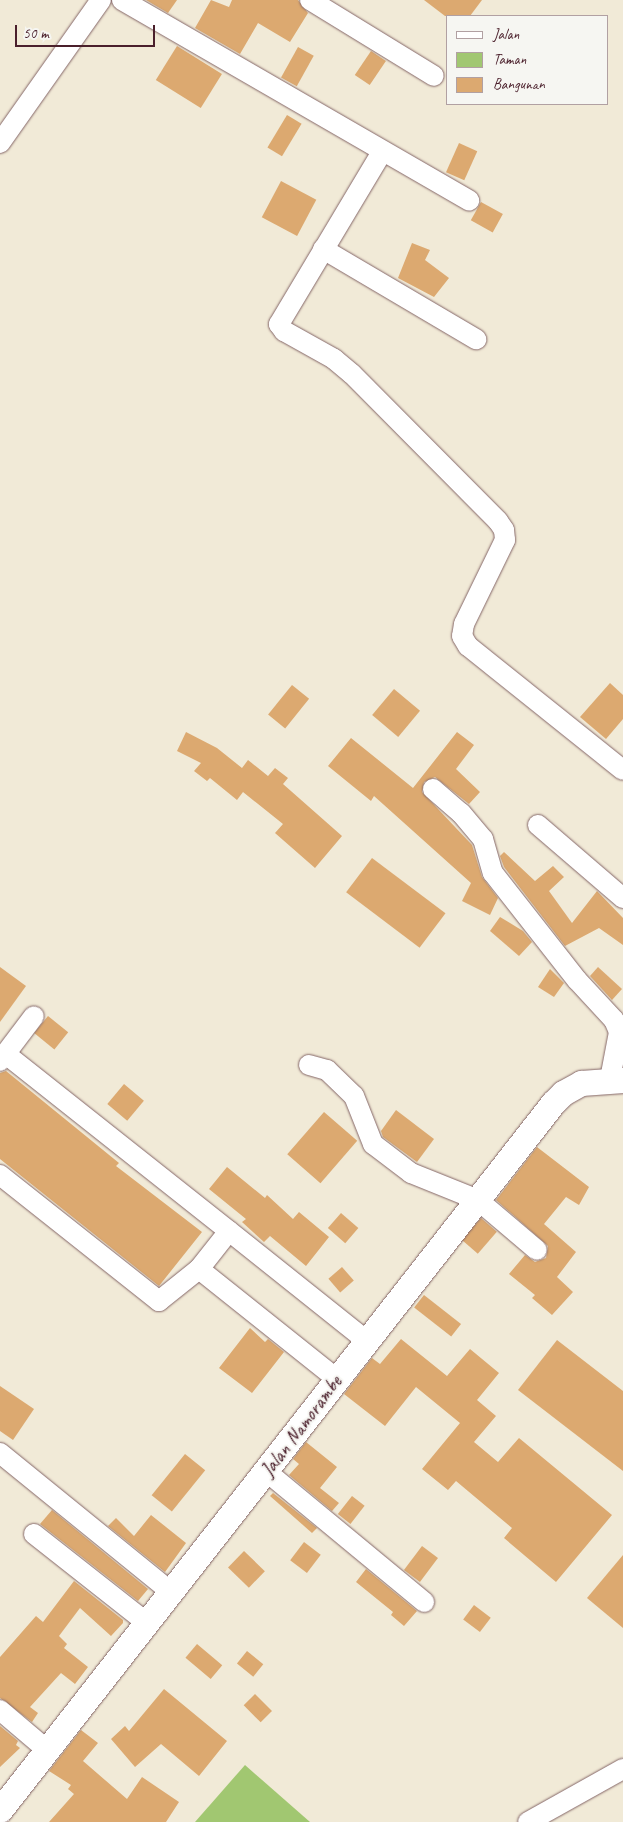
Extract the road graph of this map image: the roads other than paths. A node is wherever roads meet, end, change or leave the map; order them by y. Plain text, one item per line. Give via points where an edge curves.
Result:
1 (102, 0) edge
2 (122, 0) edge
3 (310, 0) edge
4 (434, 76) dead end
5 (0, 143) edge
6 (379, 149) junction
7 (469, 200) dead end
8 (324, 249) junction
9 (476, 339) dead end
10 (623, 770) edge
11 (433, 789) dead end
12 (538, 825) dead end
13 (623, 898) edge
14 (34, 1016) dead end
15 (3, 1058) edge
16 (309, 1065) dead end
17 (617, 1080) edge
18 (0, 1175) edge
19 (478, 1200) junction
20 (229, 1231) junction
21 (537, 1250) dead end
22 (199, 1270) junction
23 (367, 1341) junction
24 (337, 1379) junction
25 (0, 1452) edge
26 (267, 1472) junction
27 (34, 1534) dead end
28 (170, 1592) junction
29 (424, 1602) dead end
30 (147, 1623) junction
31 (0, 1710) edge
32 (46, 1750) junction
33 (623, 1769) edge
34 (0, 1810) edge
35 (528, 1822) edge

1 - 5 street
2 - 6 street
3 - 4 street
6 - 7 street
6 - 8 street via 379,156
8 - 9 street
8 - 10 street via 279,324 284,331 334,359 352,374 498,521 504,530 505,540 464,624 462,636 468,646
11 - 17 street via 461,813 483,839 493,873 577,980 614,1020 619,1032
12 - 13 street
14 - 15 street
15 - 20 street
16 - 19 street via 327,1070 343,1082 361,1108 373,1144 402,1168
17 - 19 main road, Jalan Namorambe via 581,1082 563,1093
18 - 22 street via 159,1301
19 - 21 street
19 - 23 main road, Jalan Namorambe
20 - 22 street
20 - 23 street
22 - 24 street
23 - 24 main road, Jalan Namorambe
24 - 26 main road, Jalan Namorambe
25 - 28 street
26 - 28 main road, Jalan Namorambe
26 - 29 street
27 - 30 street
28 - 30 main road, Jalan Namorambe
30 - 32 main road, Jalan Namorambe
31 - 32 street
32 - 34 main road, Jalan Namorambe
33 - 35 street

